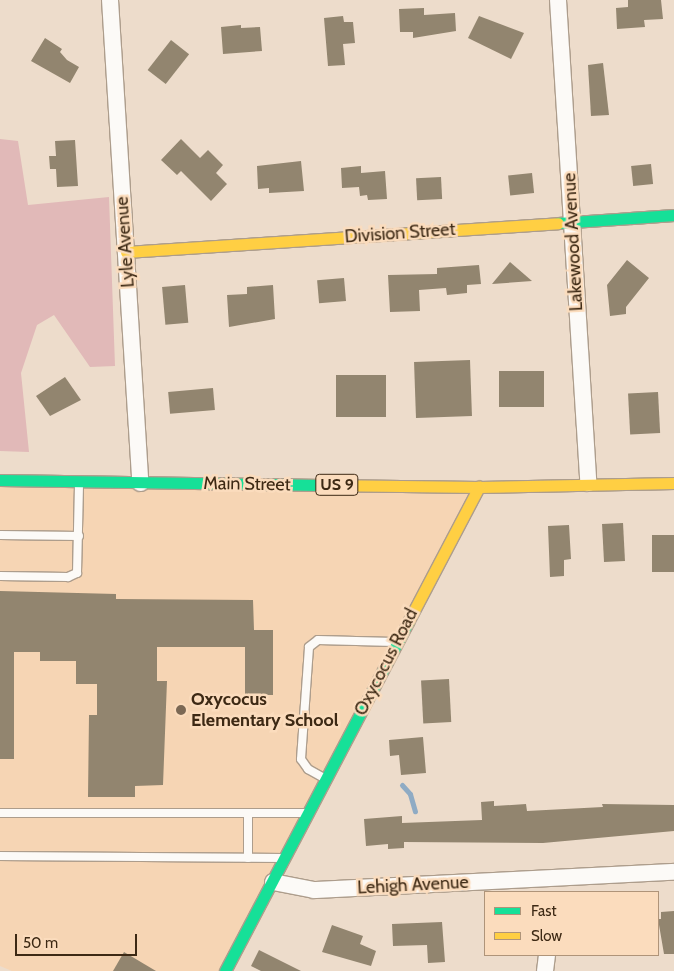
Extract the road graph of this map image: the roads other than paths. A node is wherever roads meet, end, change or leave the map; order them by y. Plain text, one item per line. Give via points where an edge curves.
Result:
1 (110, 0) edge
2 (558, 0) edge
3 (674, 214) edge
4 (572, 221) junction
5 (126, 252) junction
6 (0, 480) edge
7 (79, 482) junction
8 (140, 483) junction
9 (588, 483) junction
10 (674, 483) edge
11 (479, 487) junction
12 (0, 535) edge
13 (79, 536) junction
14 (0, 576) edge
15 (396, 642) junction
16 (326, 778) junction
17 (0, 813) edge
18 (248, 813) junction
19 (308, 813) junction
20 (0, 856) edge
21 (248, 858) junction
22 (286, 858) junction
23 (674, 872) edge
24 (273, 882) junction
25 (550, 885) edge
26 (547, 956) edge
27 (225, 971) edge
28 (545, 971) edge

1 - 5 street, Lyle Avenue
2 - 4 street, Lakewood Avenue
3 - 4 main road, Division Street
4 - 5 main road, Division Street
4 - 9 street, Lakewood Avenue
5 - 8 street, Lyle Avenue
6 - 7 main road, Main Street / US 9
7 - 8 main road, Main Street / US 9
7 - 13 lane
8 - 11 main road, Main Street / US 9
9 - 10 main road, Main Street / US 9
9 - 11 main road, Main Street / US 9
11 - 15 main road, Oxycocus Road
12 - 13 lane
13 - 14 lane via 77,573 68,577
15 - 16 main road, Oxycocus Road
15 - 16 lane via 318,640 309,647 301,759 308,770
16 - 19 main road, Oxycocus Road
17 - 18 lane
18 - 19 lane
18 - 21 lane
19 - 22 main road, Oxycocus Road
20 - 21 lane
21 - 22 lane
22 - 24 main road, Oxycocus Road
23 - 25 street, Lehigh Avenue
24 - 25 street, Lehigh Avenue via 314,890
24 - 27 main road, Oxycocus Road
26 - 28 street

